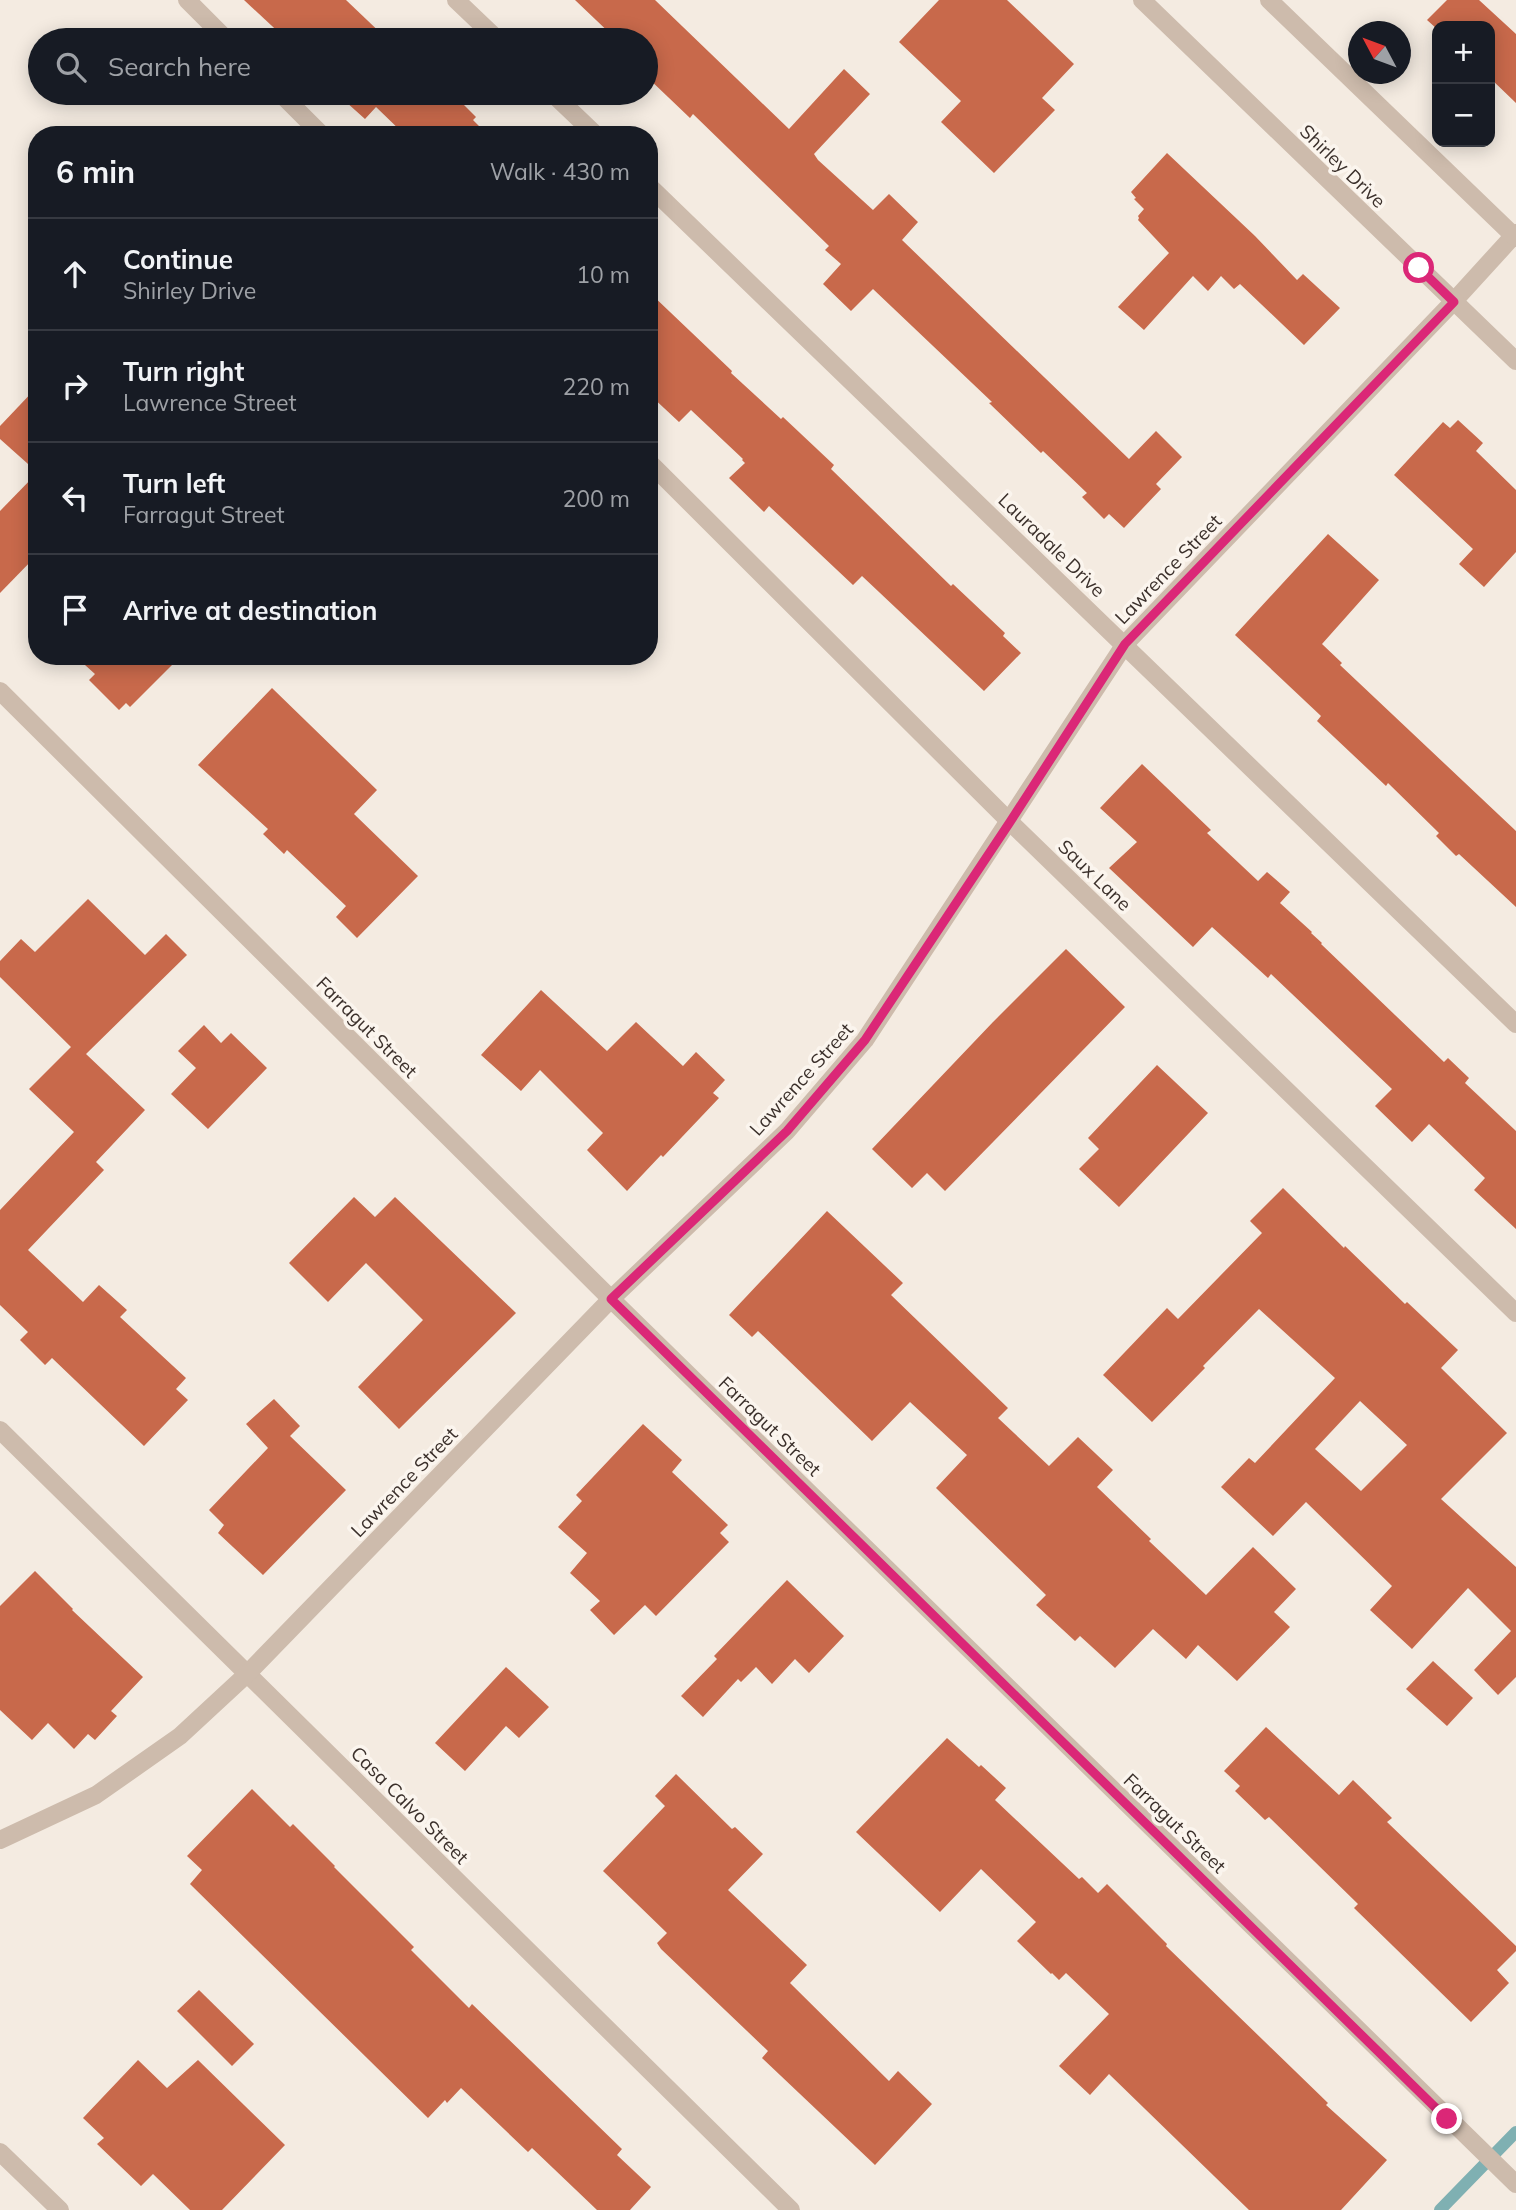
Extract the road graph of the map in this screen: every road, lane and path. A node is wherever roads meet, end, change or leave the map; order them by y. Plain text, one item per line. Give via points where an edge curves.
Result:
1 (187, 0) edge
2 (456, 0) edge
3 (1142, 0) edge
4 (1269, 0) edge
5 (215, 28) edge
6 (485, 28) edge
7 (292, 105) edge
8 (565, 105) edge
9 (313, 126) edge
10 (587, 126) edge
11 (658, 195) edge
12 (1515, 236) edge
13 (1454, 302) junction
14 (1516, 361) edge
15 (658, 470) edge
16 (1125, 644) junction
17 (0, 691) edge
18 (1010, 822) junction
19 (1516, 1024) edge
20 (611, 1299) junction
21 (1516, 1313) edge
22 (0, 1430) edge
23 (247, 1674) junction
24 (0, 1840) edge
25 (0, 2152) edge
26 (1516, 2185) edge
27 (60, 2210) edge
28 (791, 2210) edge

1 - 5 street
2 - 6 street
3 - 13 street, Shirley Drive
4 - 12 street
7 - 9 street
8 - 10 street
11 - 16 street, Lauradale Drive
12 - 13 street, Lawrence Street
13 - 14 street, Shirley Drive
13 - 16 street, Lawrence Street
15 - 18 street, Saux Lane
16 - 18 street, Lawrence Street
16 - 19 street, Lauradale Drive
17 - 20 street, Farragut Street
18 - 20 street, Lawrence Street via 865,1040 787,1131
18 - 21 street, Saux Lane
20 - 23 street, Lawrence Street
20 - 26 street, Farragut Street
22 - 23 street, Casa Calvo Street
23 - 24 street, Lawrence Street via 180,1736 96,1795
23 - 28 street, Casa Calvo Street
25 - 27 street

